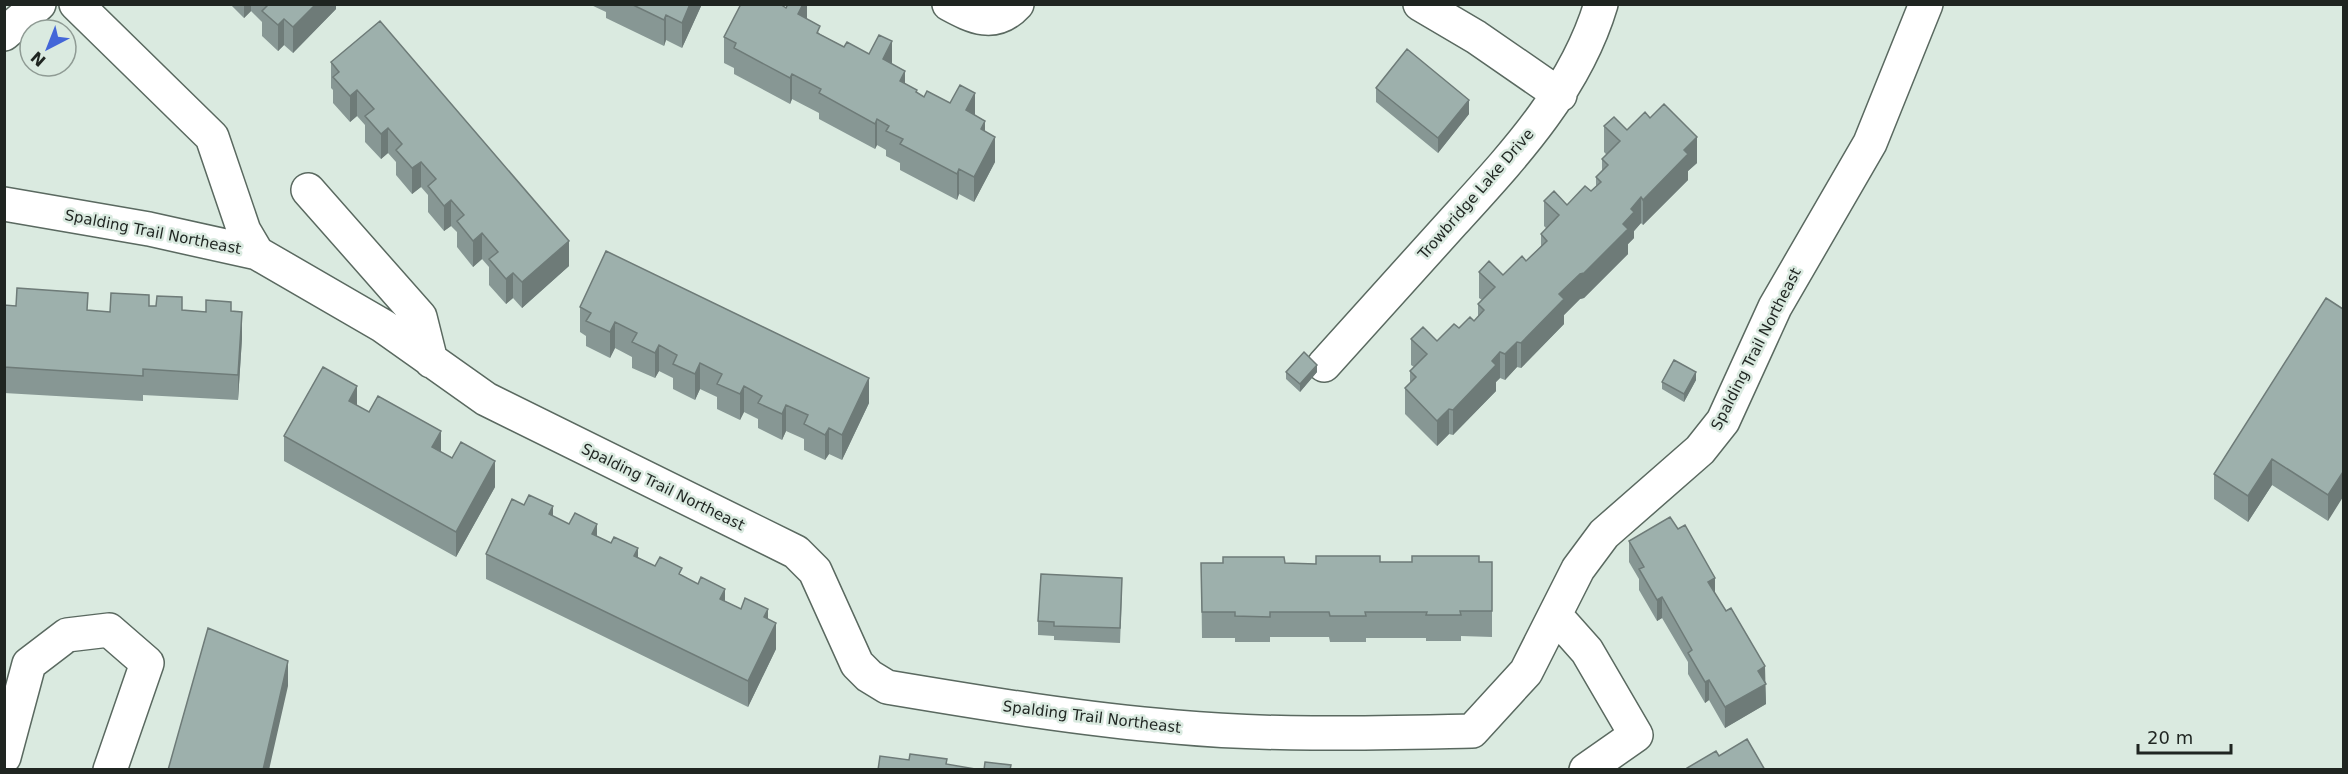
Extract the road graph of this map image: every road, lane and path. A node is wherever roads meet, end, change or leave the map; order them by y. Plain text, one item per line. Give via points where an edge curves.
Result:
1 (39, 4) edge
2 (76, 4) edge
3 (949, 4) edge
4 (1017, 4) edge
5 (1420, 4) edge
6 (1601, 4) edge
7 (1926, 4) edge
8 (4, 34) edge
9 (1560, 95) junction
10 (308, 190) dead end
11 (4, 204) edge
12 (257, 253) junction
13 (431, 360) junction
14 (1324, 365) dead end
15 (1555, 615) junction
16 (4, 757) edge
17 (110, 770) edge
18 (1586, 770) edge

1 - 8 street
2 - 12 street via 212,137 244,231
3 - 4 street via 974,18 991,19
5 - 9 street
6 - 9 street, Trowbridge Lake Drive
7 - 15 street, Spalding Trail Northeast via 1870,143 1775,307 1723,422 1700,450 1604,534 1578,569
9 - 14 street, Trowbridge Lake Drive via 1521,146
10 - 13 street via 420,317
11 - 12 street, Spalding Trail Northeast via 149,229
12 - 13 street, Spalding Trail Northeast
13 - 15 street, Spalding Trail Northeast via 486,399 796,552 814,571 857,664 887,687 1030,712 1177,728 1324,734 1472,731 1526,672
15 - 18 street via 1587,651 1636,735
16 - 17 street via 29,664 67,635 109,630 147,663

